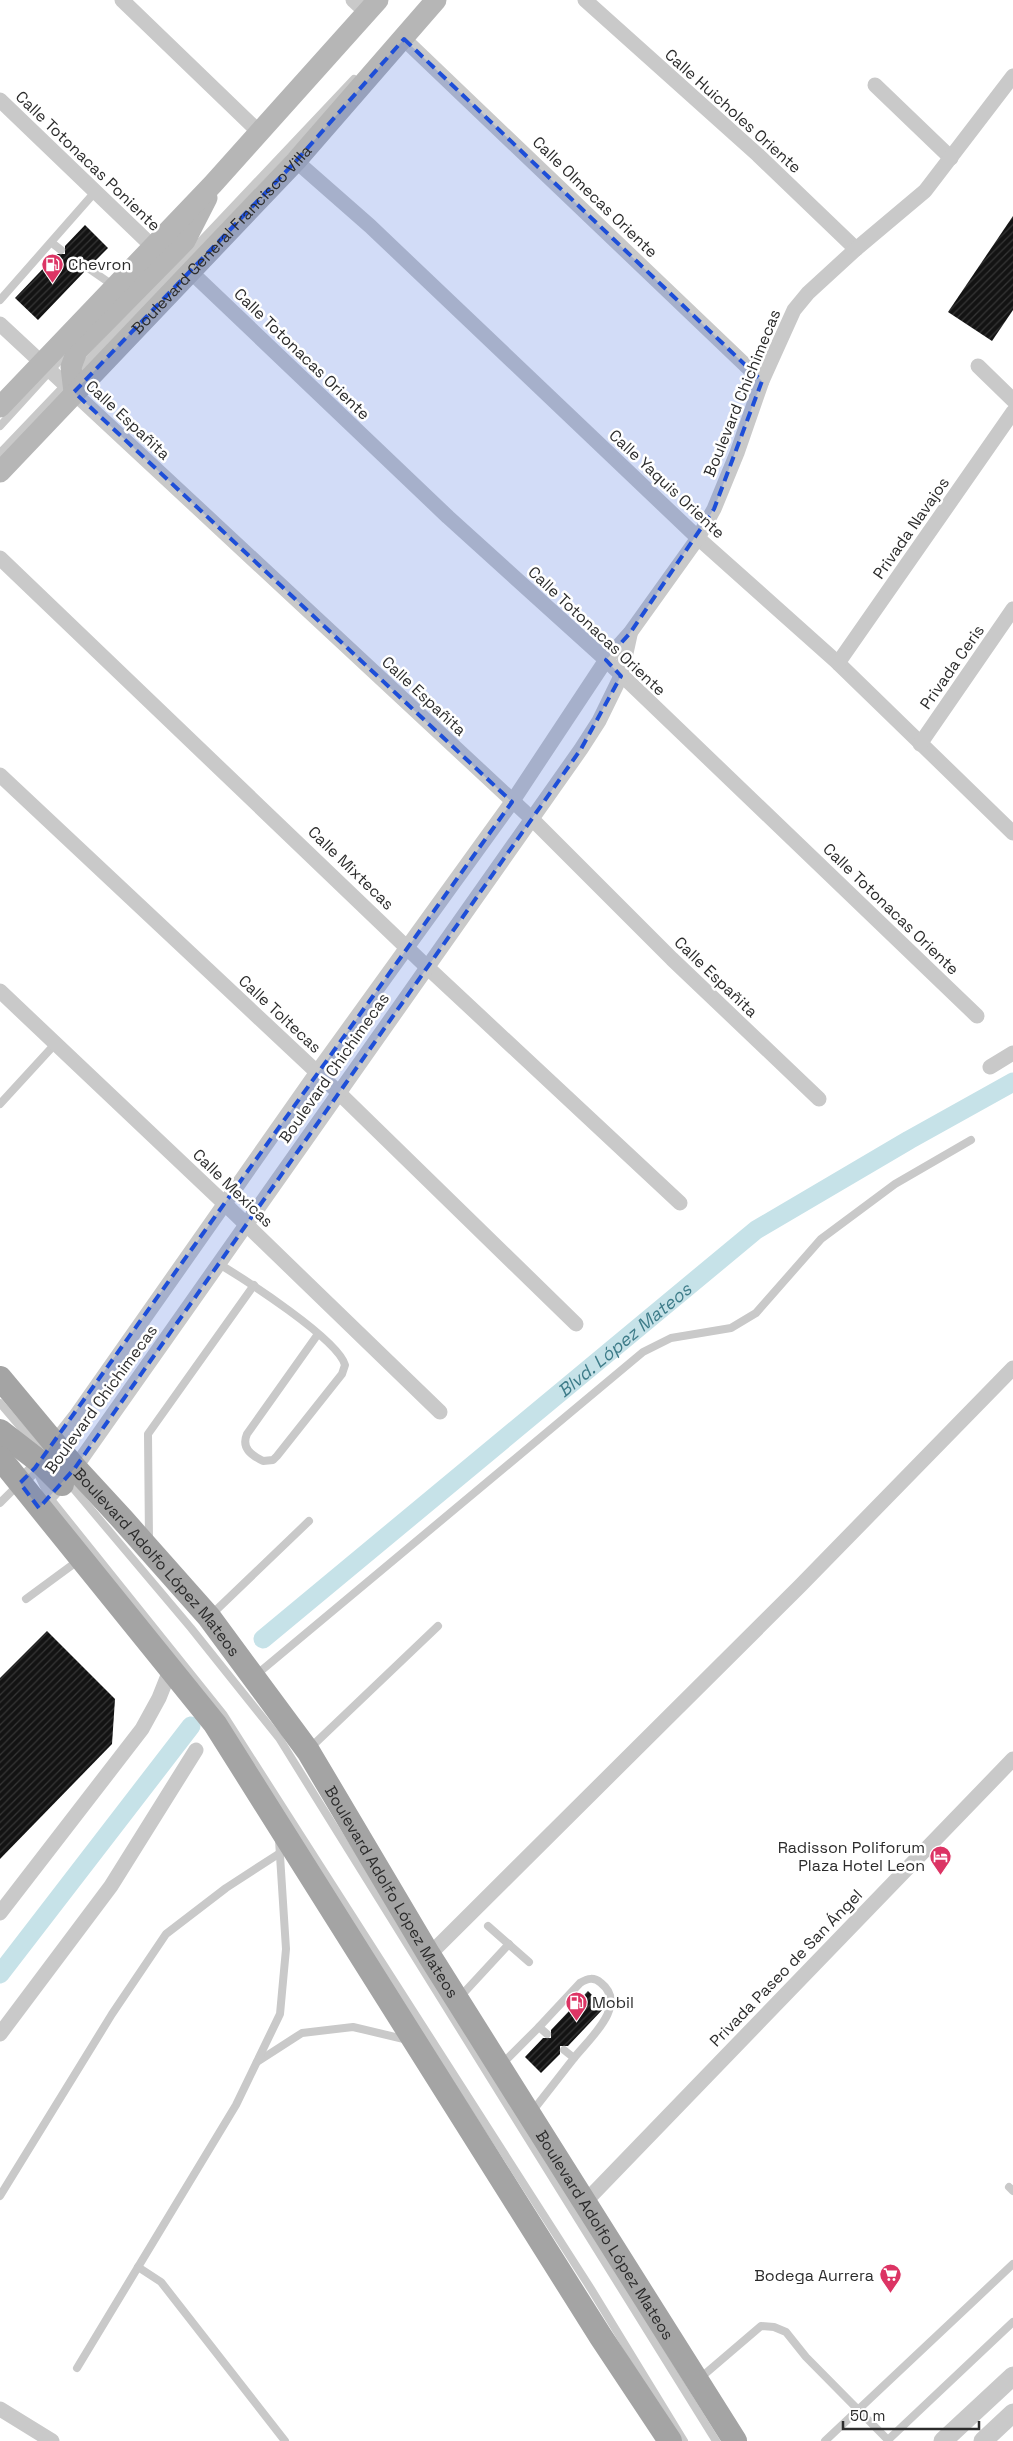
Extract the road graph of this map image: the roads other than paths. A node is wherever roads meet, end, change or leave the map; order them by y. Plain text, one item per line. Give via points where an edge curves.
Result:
1 (122, 0) edge
2 (389, 0) edge
3 (436, 0) edge
4 (585, 0) edge
5 (366, 4) edge
6 (404, 39) junction
7 (359, 73) dead end
8 (1013, 76) edge
9 (317, 81) dead end
10 (875, 85) dead end
11 (0, 100) edge
12 (265, 135) junction
13 (951, 158) junction
14 (296, 161) junction
15 (95, 192) junction
16 (208, 199) junction
17 (52, 243) junction
18 (152, 246) junction
19 (856, 249) junction
20 (61, 250) dead end
21 (88, 268) dead end
22 (191, 272) junction
23 (114, 286) junction
24 (0, 300) edge
25 (0, 324) edge
26 (978, 366) dead end
27 (46, 367) junction
28 (762, 381) junction
29 (70, 385) junction
30 (1013, 400) edge
31 (0, 407) edge
32 (1013, 412) edge
33 (0, 426) edge
34 (0, 453) edge
35 (0, 472) edge
36 (698, 538) junction
37 (0, 558) edge
38 (1013, 609) edge
39 (630, 633) junction
40 (606, 660) junction
41 (838, 663) junction
42 (621, 676) junction
43 (920, 744) junction
44 (0, 775) edge
45 (512, 802) junction
46 (531, 818) junction
47 (1013, 833) edge
48 (409, 947) junction
49 (427, 966) junction
50 (0, 991) edge
51 (977, 1016) dead end
52 (56, 1043) junction
53 (1013, 1053) edge
54 (990, 1067) dead end
55 (317, 1072) junction
56 (338, 1092) junction
57 (818, 1100) dead end
58 (0, 1104) edge
59 (971, 1140) dead end
60 (680, 1203) dead end
61 (225, 1204) junction
62 (246, 1225) junction
63 (219, 1264) junction
64 (254, 1285) junction
65 (576, 1324) dead end
66 (318, 1334) junction
67 (1013, 1368) edge
68 (0, 1378) edge
69 (0, 1402) edge
70 (440, 1412) dead end
71 (1, 1439) edge
72 (39, 1462) junction
73 (58, 1487) junction
74 (0, 1503) edge
75 (309, 1521) dead end
76 (149, 1549) junction
77 (80, 1558) junction
78 (26, 1599) dead end
79 (208, 1617) junction
80 (438, 1626) dead end
81 (171, 1668) junction
82 (253, 1678) junction
83 (196, 1750) dead end
84 (308, 1751) junction
85 (1013, 1758) edge
86 (278, 1824) junction
87 (280, 1853) junction
88 (0, 1913) edge
89 (488, 1926) dead end
90 (509, 1944) junction
91 (430, 1955) junction
92 (529, 1962) dead end
93 (458, 1999) junction
94 (539, 2026) junction
95 (0, 2034) edge
96 (547, 2034) dead end
97 (415, 2041) junction
98 (564, 2050) dead end
99 (574, 2058) junction
100 (256, 2063) junction
101 (499, 2066) junction
102 (530, 2114) junction
103 (0, 2196) edge
104 (585, 2202) junction
105 (1013, 2264) edge
106 (138, 2267) junction
107 (1013, 2322) edge
108 (77, 2368) dead end
109 (1013, 2376) edge
110 (697, 2381) junction
111 (858, 2409) junction
112 (2, 2415) edge
113 (1011, 2418) edge
114 (889, 2440) edge
115 (52, 2441) edge
116 (284, 2441) edge
117 (670, 2441) edge
118 (684, 2441) edge
119 (716, 2441) edge
120 (735, 2441) edge
121 (825, 2441) edge
122 (943, 2441) edge
123 (983, 2441) edge

1 - 12 street
2 - 9 lane
3 - 6 main road, Boulevard General Francisco Villa
4 - 19 street, Calle Huicholes Oriente via 758,155
5 - 12 main road
6 - 14 main road, Boulevard General Francisco Villa
6 - 28 street, Calle Olmecas Oriente
7 - 29 lane
8 - 13 street, Boulevard Chichimecas
10 - 13 street
11 - 15 street, Calle Totonacas Poniente
12 - 16 main road
13 - 19 street, Boulevard Chichimecas via 925,191
14 - 22 main road, Boulevard General Francisco Villa
14 - 36 street, Calle Yaquis Oriente via 370,226
15 - 17 lane
15 - 18 street, Calle Totonacas Poniente
16 - 18 main road
16 - 27 lane
16 - 29 main road via 184,241 162,267 77,351 71,367
17 - 20 lane
17 - 24 lane
18 - 23 main road
19 - 28 street, Boulevard Chichimecas via 794,310
21 - 23 lane
22 - 29 main road, Boulevard General Francisco Villa
22 - 40 street, Calle Totonacas Oriente via 448,518
23 - 27 main road
25 - 27 street, Calle Españita
26 - 30 street
27 - 29 street, Calle Españita
27 - 31 main road
27 - 33 lane
28 - 36 street, Boulevard Chichimecas via 737,453
29 - 34 lane
29 - 35 main road, Boulevard General Francisco Villa
29 - 45 street, Calle Españita
32 - 41 street, Privada Navajos
36 - 39 street, Boulevard Chichimecas
36 - 41 street, Calle Yaquis Oriente
37 - 48 street, Calle Mixtecas
38 - 43 street, Privada Ceris
39 - 40 street, Boulevard Chichimecas
39 - 42 street, Boulevard Chichimecas
40 - 42 street, Calle Totonacas Oriente
40 - 45 street, Boulevard Chichimecas
41 - 43 street, Calle Yaquis Oriente
42 - 46 street, Boulevard Chichimecas via 599,721
42 - 51 street, Calle Totonacas Oriente
43 - 47 street, Calle Yaquis Oriente
44 - 55 street, Calle Toltecas
45 - 46 street, Calle Españita
45 - 48 street, Boulevard Chichimecas
46 - 49 street, Boulevard Chichimecas
46 - 57 street, Calle Españita
48 - 49 street, Calle Mixtecas
48 - 55 street, Boulevard Chichimecas
49 - 56 street, Boulevard Chichimecas
49 - 60 street, Calle Mixtecas
50 - 52 street, Calle Mexicas
52 - 58 lane
52 - 61 street, Calle Mexicas
53 - 54 street
55 - 56 street, Calle Toltecas
55 - 61 street, Boulevard Chichimecas
56 - 62 street, Boulevard Chichimecas
56 - 65 street, Calle Toltecas
59 - 82 lane via 895,1184 821,1239 756,1313 731,1328 671,1338 642,1352
61 - 62 street, Calle Mexicas
61 - 72 street, Boulevard Chichimecas
62 - 63 street, Boulevard Chichimecas
62 - 70 street, Calle Mexicas
63 - 64 lane
63 - 73 street, Boulevard Chichimecas
64 - 66 lane
64 - 76 lane via 148,1434
66 - 66 lane via 343,1360 344,1370 277,1456 263,1461 246,1449 247,1434
67 - 91 street
68 - 72 main road, Boulevard Adolfo López Mateos
69 - 72 lane
71 - 72 main road, Boulevard Adolfo López Mateos
72 - 73 main road, Boulevard Adolfo López Mateos
72 - 73 main road, Boulevard Adolfo López Mateos
72 - 74 lane
73 - 76 main road, Boulevard Adolfo López Mateos
73 - 77 main road, Boulevard Adolfo López Mateos
73 - 118 lane via 223,1714 591,2288
73 - 119 lane via 191,1628 279,1738
75 - 79 lane
76 - 79 main road, Boulevard Adolfo López Mateos
77 - 78 lane
77 - 81 main road, Boulevard Adolfo López Mateos
79 - 82 main road, Boulevard Adolfo López Mateos
80 - 84 lane
81 - 86 main road, Boulevard Adolfo López Mateos via 215,1724
81 - 88 street via 142,1729
82 - 84 main road, Boulevard Adolfo López Mateos
83 - 95 street via 111,1886
84 - 91 main road, Boulevard Adolfo López Mateos
85 - 104 street, Privada Paseo de San Ángel
86 - 87 lane
86 - 97 main road, Boulevard Adolfo López Mateos
87 - 100 lane via 286,1949 280,2014
87 - 103 lane via 226,1888 166,1934 112,2014
89 - 90 lane
90 - 92 lane
90 - 93 lane
91 - 93 main road, Boulevard Adolfo López Mateos
93 - 101 main road, Boulevard Adolfo López Mateos
94 - 96 lane
94 - 99 lane via 580,1983 593,1978 600,1982 611,1996 609,2013
94 - 101 lane
97 - 100 lane via 352,2027 302,2033
97 - 117 main road, Boulevard Adolfo López Mateos
98 - 99 lane
99 - 102 lane
100 - 106 lane via 236,2105
101 - 102 main road, Boulevard Adolfo López Mateos
102 - 104 main road, Boulevard Adolfo López Mateos
104 - 110 main road, Boulevard Adolfo López Mateos
105 - 111 lane
106 - 108 lane
106 - 116 lane via 162,2282
107 - 114 lane
109 - 122 street
110 - 111 lane via 761,2326 774,2327 786,2332
110 - 120 main road, Boulevard Adolfo López Mateos
111 - 114 lane
111 - 121 lane
112 - 115 street
113 - 123 street

